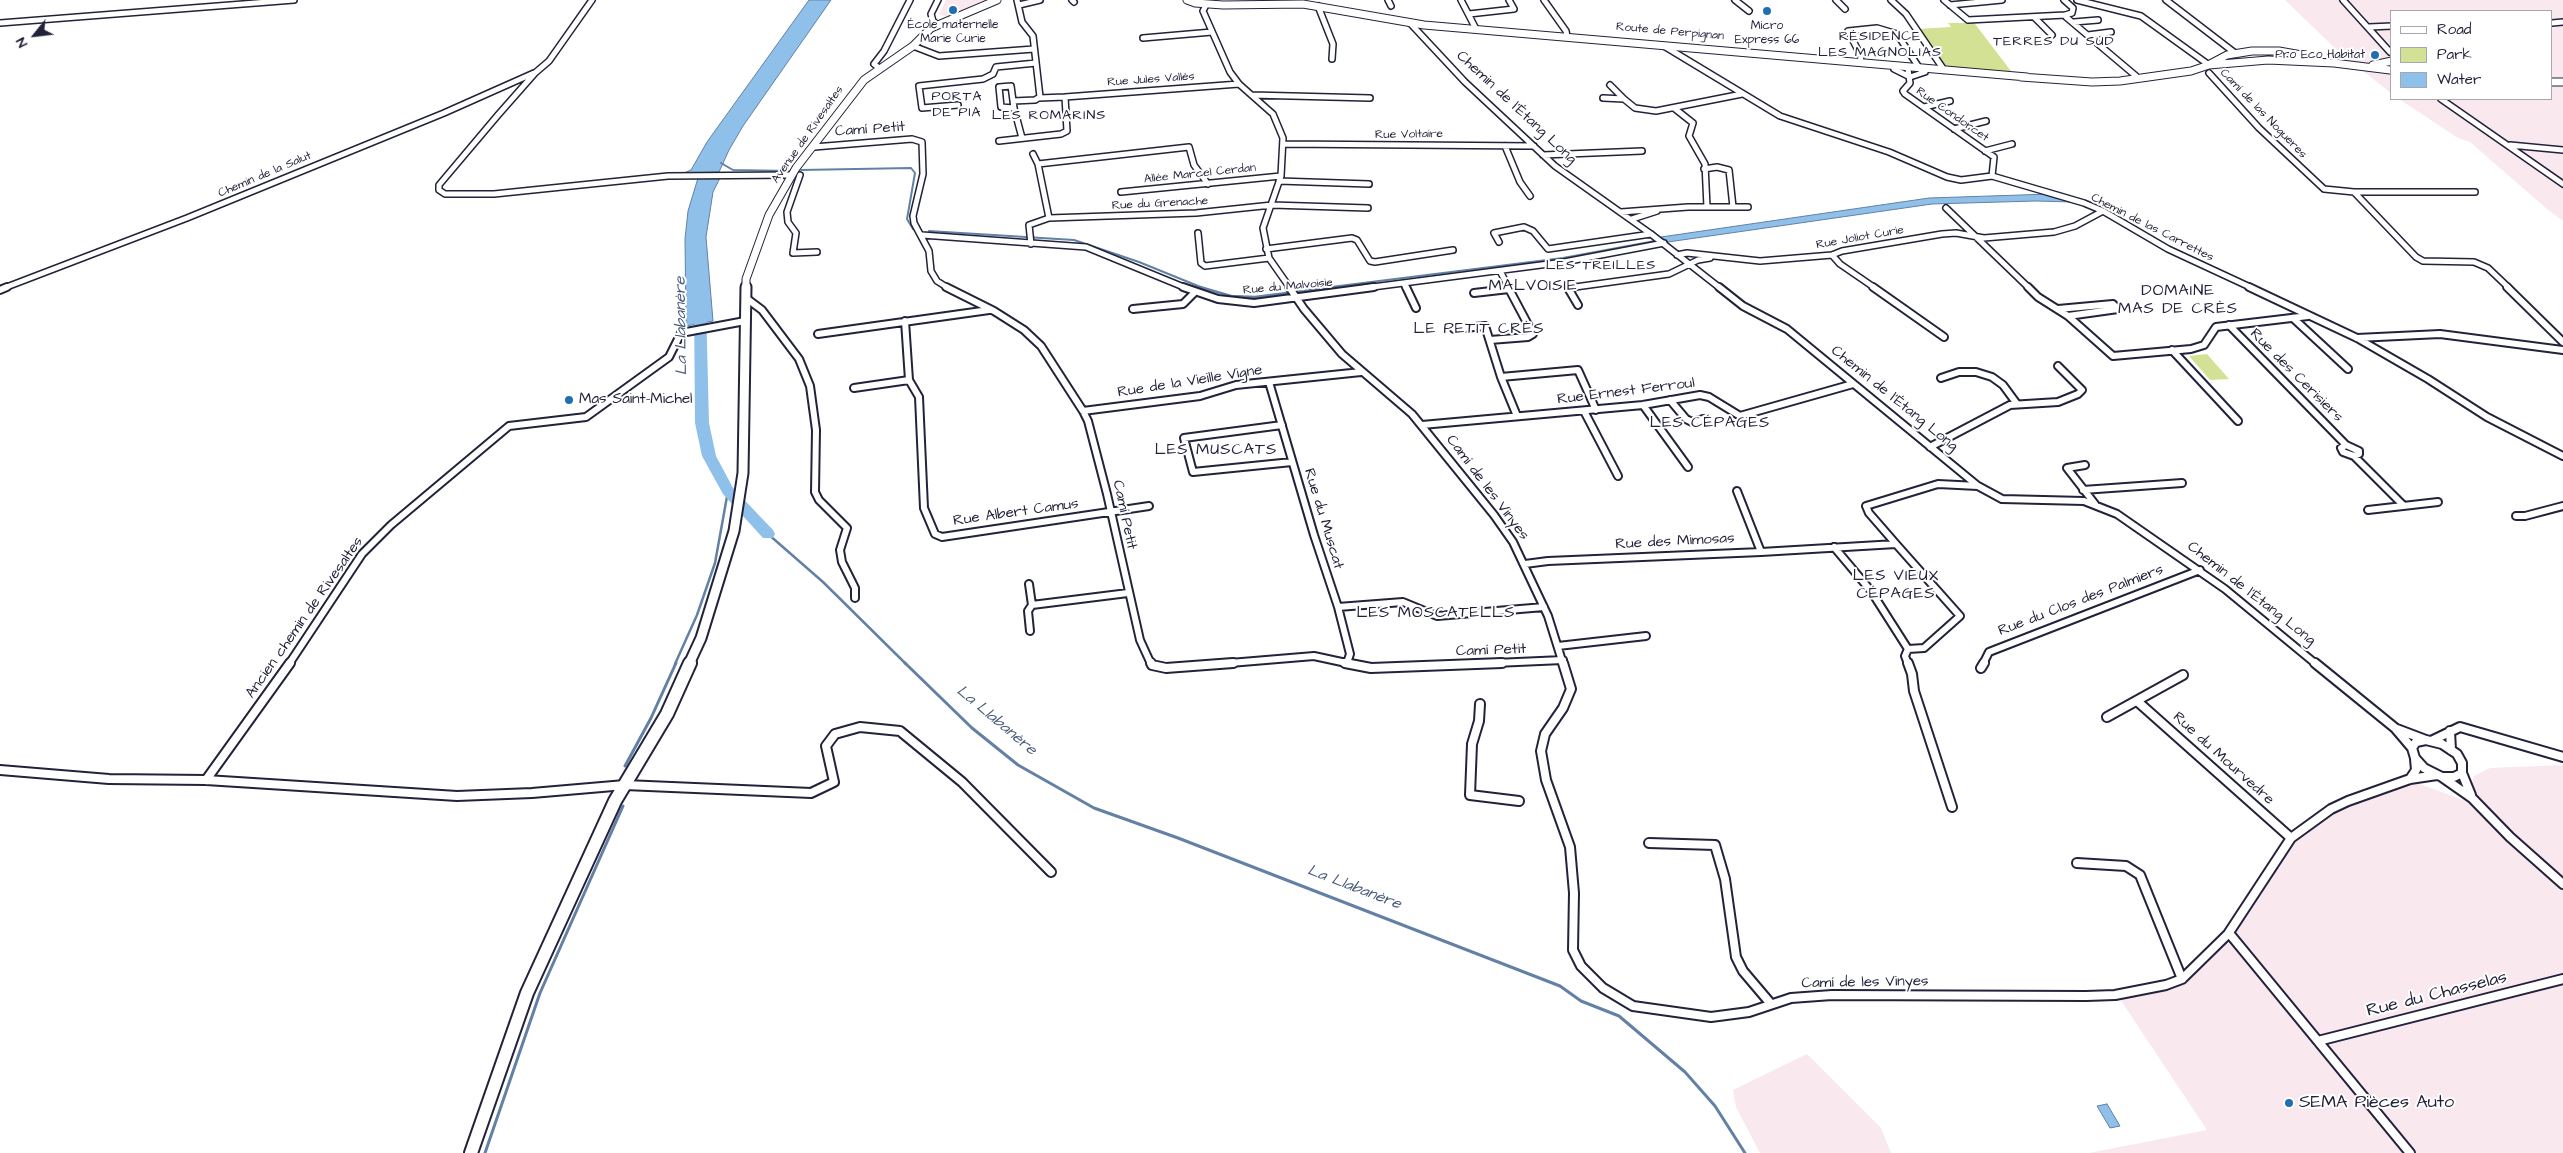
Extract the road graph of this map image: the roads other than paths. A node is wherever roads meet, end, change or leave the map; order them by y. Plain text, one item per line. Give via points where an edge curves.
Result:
1 (294, 0) edge
2 (592, 0) edge
3 (910, 0) edge
4 (938, 0) edge
5 (997, 0) edge
6 (1040, 0) edge
7 (1181, 0) edge
8 (1186, 0) edge
9 (1388, 0) edge
10 (1461, 0) edge
11 (1509, 0) edge
12 (1544, 0) edge
13 (1736, 0) edge
14 (1836, 0) edge
15 (1891, 0) edge
16 (1944, 0) edge
17 (2002, 0) edge
18 (2064, 0) edge
19 (2077, 0) edge
20 (2166, 0) edge
21 (2343, 0) edge
22 (1018, 2) edge
23 (1302, 2) edge
24 (1950, 5) junction
25 (1205, 6) junction
26 (1318, 6) junction
27 (1391, 6) dead end
28 (1845, 9) dead end
29 (1749, 11) dead end
30 (1468, 14) junction
31 (2065, 15) junction
32 (2034, 17) junction
33 (2098, 20) dead end
34 (2074, 22) junction
35 (0, 23) edge
36 (1410, 23) junction
37 (938, 25) junction
38 (2390, 26) edge
39 (2368, 27) junction
40 (1476, 29) junction
41 (1212, 32) junction
42 (2111, 32) dead end
43 (2052, 35) dead end
44 (2088, 35) junction
45 (1567, 36) junction
46 (1143, 38) dead end
47 (1662, 43) junction
48 (913, 46) junction
49 (1034, 49) junction
50 (2390, 51) edge
51 (2235, 53) junction
52 (1332, 59) dead end
53 (1811, 59) junction
54 (1843, 62) junction
55 (2245, 62) junction
56 (2389, 62) edge
57 (1036, 63) junction
58 (1860, 63) junction
59 (2209, 65) junction
60 (2202, 67) junction
61 (879, 68) junction
62 (1895, 68) junction
63 (1922, 70) junction
64 (1934, 70) junction
65 (1944, 70) junction
66 (2390, 71) edge
67 (1909, 72) junction
68 (535, 73) junction
69 (2209, 73) dead end
70 (2136, 76) junction
71 (2027, 77) junction
72 (2053, 79) junction
73 (1239, 84) junction
74 (1610, 85) dead end
75 (1742, 94) junction
76 (1252, 95) junction
77 (1064, 96) junction
78 (1039, 98) junction
79 (1370, 98) dead end
80 (1603, 98) dead end
81 (1624, 99) junction
82 (1950, 100) dead end
83 (2442, 100) edge
84 (1013, 101) junction
85 (958, 105) dead end
86 (1924, 107) junction
87 (1014, 108) junction
88 (1674, 108) junction
89 (1986, 120) dead end
90 (1954, 129) junction
91 (1022, 138) junction
92 (999, 141) dead end
93 (1284, 144) junction
94 (2012, 144) dead end
95 (2510, 145) junction
96 (814, 146) junction
97 (1505, 146) junction
98 (1534, 146) junction
99 (2563, 150) edge
100 (1642, 151) dead end
101 (1985, 151) junction
102 (1033, 154) dead end
103 (1543, 155) junction
104 (1038, 164) junction
105 (1704, 169) junction
106 (796, 175) junction
107 (1992, 176) junction
108 (1280, 179) junction
109 (1208, 184) junction
110 (1369, 184) dead end
111 (2563, 184) edge
112 (1121, 192) dead end
113 (2354, 192) junction
114 (2474, 192) dead end
115 (1530, 196) dead end
116 (1272, 205) junction
117 (1707, 207) junction
118 (1733, 207) junction
119 (1748, 207) dead end
120 (1368, 208) dead end
121 (1662, 208) junction
122 (1946, 208) dead end
123 (1621, 212) junction
124 (2103, 212) junction
125 (1049, 218) junction
126 (1632, 219) junction
127 (1198, 233) dead end
128 (1651, 234) junction
129 (922, 235) junction
130 (1976, 237) junction
131 (1031, 240) junction
132 (1499, 242) dead end
133 (1664, 243) junction
134 (1266, 249) junction
135 (1453, 250) dead end
136 (817, 252) dead end
137 (1677, 255) junction
138 (1832, 256) junction
139 (1716, 257) junction
140 (1269, 258) junction
141 (1690, 265) junction
142 (1500, 271) junction
143 (1404, 284) junction
144 (1509, 289) junction
145 (0, 290) edge
146 (1195, 292) junction
147 (1474, 293) dead end
148 (1293, 295) junction
149 (746, 298) junction
150 (1578, 305) dead end
151 (1416, 308) dead end
152 (1133, 309) dead end
153 (990, 310) junction
154 (2058, 310) junction
155 (2068, 316) junction
156 (2310, 316) junction
157 (2294, 318) junction
158 (745, 321) junction
159 (905, 321) junction
160 (2229, 326) junction
161 (1454, 329) dead end
162 (818, 334) dead end
163 (1944, 337) dead end
164 (2356, 338) junction
165 (1490, 340) junction
166 (2563, 342) edge
167 (2172, 350) junction
168 (2563, 350) edge
169 (2058, 366) dead end
170 (2348, 369) dead end
171 (1361, 372) junction
172 (1501, 377) junction
173 (1941, 378) dead end
174 (909, 380) junction
175 (1269, 382) junction
176 (1853, 384) junction
177 (854, 388) dead end
178 (1670, 400) junction
179 (2017, 404) junction
180 (1643, 405) junction
181 (1596, 410) junction
182 (1083, 411) junction
183 (1584, 411) junction
184 (1517, 416) junction
185 (1703, 419) dead end
186 (2238, 421) dead end
187 (1282, 424) junction
188 (1422, 425) junction
189 (1930, 447) junction
190 (2563, 456) edge
191 (1292, 462) junction
192 (2085, 465) dead end
193 (1688, 467) dead end
194 (1618, 476) dead end
195 (2182, 483) dead end
196 (1978, 486) junction
197 (2083, 490) junction
198 (1737, 491) dead end
199 (2438, 502) dead end
200 (2095, 504) junction
201 (2404, 505) junction
202 (1149, 506) dead end
203 (2563, 506) edge
204 (2368, 510) dead end
205 (1110, 512) junction
206 (2516, 516) dead end
207 (1896, 544) junction
208 (1834, 547) junction
209 (1761, 552) junction
210 (1525, 564) junction
211 (2200, 570) junction
212 (1029, 584) dead end
213 (1128, 593) junction
214 (854, 598) dead end
215 (1032, 605) junction
216 (1338, 606) junction
217 (1544, 608) junction
218 (1030, 631) dead end
219 (1646, 636) dead end
220 (1558, 646) junction
221 (1908, 649) junction
222 (1562, 660) junction
223 (1347, 663) junction
224 (1981, 668) dead end
225 (2183, 675) dead end
226 (2137, 701) junction
227 (1480, 704) dead end
228 (2107, 717) dead end
229 (2395, 728) junction
230 (2450, 731) junction
231 (2429, 741) junction
232 (2412, 748) junction
233 (2451, 750) junction
234 (2563, 757) edge
235 (2415, 758) junction
236 (2, 772) edge
237 (2462, 773) junction
238 (2440, 776) junction
239 (2410, 779) junction
240 (206, 780) junction
241 (625, 785) junction
242 (2472, 798) junction
243 (1519, 801) dead end
244 (1952, 807) dead end
245 (2291, 838) junction
246 (1649, 843) dead end
247 (2078, 863) dead end
248 (1051, 872) dead end
249 (2563, 884) edge
250 (2229, 933) junction
251 (2182, 979) junction
252 (2563, 979) edge
253 (1771, 1004) junction
254 (2318, 1041) junction
255 (471, 1153) edge
256 (2410, 1153) edge

1 - 35 street
2 - 68 street, Chemin de la Salut via 549,61
3 - 61 street via 874,64
4 - 37 street via 931,14
5 - 37 main road, Avenue de Rivesaltes
6 - 22 street
7 - 25 main road
8 - 25 main road
9 - 27 street
10 - 30 street
11 - 30 street via 1514,9
12 - 45 street
13 - 29 street
14 - 28 street
15 - 65 street via 1906,14
16 - 24 street
17 - 24 street
18 - 31 street via 2073,8 2072,13
19 - 59 street via 2141,16
20 - 51 street
21 - 39 street
22 - 49 street via 1022,22 1033,36
23 - 25 main road, Route de Perpignan
23 - 26 main road, Route de Perpignan
24 - 32 street via 1968,20
25 - 41 street via 1203,11
26 - 36 main road, Route de Perpignan
26 - 52 street via 1333,44
30 - 40 street
31 - 32 street
31 - 34 street
32 - 43 street
33 - 34 street
34 - 44 street
36 - 40 main road, Route de Perpignan
36 - 98 street, Chemin de l'Étang Long via 1465,82
37 - 48 main road, Avenue de Rivesaltes via 924,33
38 - 39 street
39 - 50 street
40 - 45 main road, Route de Perpignan
41 - 46 street
41 - 73 street
42 - 44 street
44 - 70 street
45 - 47 main road, Route de Perpignan
47 - 53 main road, Route de Perpignan
47 - 53 main road, Route de Perpignan
47 - 75 street, Chemin de las Carrettes
48 - 49 street via 939,56
48 - 61 main road, Avenue de Rivesaltes
49 - 57 street
51 - 55 main road
51 - 56 main road, Route de Perpignan via 2279,52 2365,65
51 - 59 main road, Route de Perpignan via 2218,58
53 - 54 main road, Route de Perpignan
54 - 58 main road, Route de Perpignan
54 - 62 main road, Route de Perpignan
55 - 59 main road, Route de Perpignan
55 - 66 main road, Route de Perpignan via 2315,62
57 - 78 street
57 - 85 street via 996,67 983,79 919,86 922,108
58 - 62 main road, Route de Perpignan
58 - 63 street via 1861,56 1848,31 1877,28 1898,34
59 - 60 main road, Route de Perpignan
60 - 70 main road, Route de Perpignan
60 - 72 main road, Route de Perpignan via 2120,81
61 - 96 main road, Avenue de Rivesaltes via 855,88
62 - 63 main road, Route de Perpignan
62 - 67 main road, Route de Perpignan
63 - 64 main road, Route de Perpignan
63 - 67 main road, Route de Perpignan
63 - 71 main road, Route de Perpignan
64 - 65 main road, Route de Perpignan
64 - 67 street
65 - 71 main road, Route de Perpignan
67 - 86 street, Rue Condorcet via 1910,82 1903,91
68 - 106 street, Chemin de la Salut via 439,185 439,190 445,194 494,194 696,175
68 - 145 street, Chemin de la Salut via 187,218
69 - 113 street, Camí de las Nogueres via 2254,123 2320,186 2329,191
70 - 72 main road, Route de Perpignan
71 - 72 main road, Route de Perpignan
73 - 76 street
73 - 77 street, Rue Jules Vallés
74 - 81 street
75 - 88 street
75 - 107 street, Chemin de las Carrettes via 1780,116 1889,152 1947,177 1961,180
76 - 79 street
76 - 93 street via 1273,114
77 - 78 street, Rue Jules Vallés
77 - 91 street via 1067,131
78 - 84 street, Rue Jules Vallés
80 - 81 street
81 - 88 street via 1644,111
82 - 86 street
83 - 95 street
84 - 87 street
84 - 87 street via 1012,86 999,87 1001,107
86 - 90 street, Rue Condorcet
87 - 91 street
88 - 105 street via 1692,123 1688,136 1704,159
89 - 90 street
90 - 101 street, Rue Condorcet
91 - 92 street
93 - 97 street, Rue Voltaire
93 - 108 street, Camí de les Vinyes
94 - 101 street
95 - 99 street
95 - 111 street
96 - 106 main road, Avenue de Rivesaltes
96 - 129 street, Camí Petit via 912,139 922,142 923,174 914,223
97 - 98 street, Rue Voltaire
97 - 115 street via 1520,182
98 - 103 street, Chemin de l'Étang Long
100 - 103 street
101 - 107 street, Rue Condorcet via 1995,161
102 - 104 street
103 - 123 street, Chemin de l'Étang Long
104 - 109 street, Rue du Grenache via 1189,146 1194,165
104 - 125 street via 1036,168
105 - 117 street
105 - 118 street via 1729,170
106 - 136 street via 787,212 788,222 796,233 793,253
106 - 149 main road, Avenue de Rivesaltes via 769,215 746,279
107 - 124 street, Chemin de las Carrettes via 2084,203
108 - 109 street, Allée Marcel Cerdan
108 - 110 street, Allée Marcel Cerdan
108 - 116 street, Camí de les Vinyes
109 - 112 street, Allée Marcel Cerdan
113 - 114 street, Camí de las Nogueres
113 - 166 street via 2416,257 2423,261 2474,262 2488,268
116 - 120 street, Rue du Grenache
116 - 125 street, Rue du Grenache via 1196,213
116 - 134 street, Camí de les Vinyes via 1263,228
117 - 118 street
117 - 121 street
118 - 119 street
121 - 123 street
121 - 126 street
122 - 130 street
123 - 126 street, Chemin de l'Étang Long
124 - 130 street, Rue Joliot Curie via 2054,232
124 - 156 street, Chemin de las Carrettes via 2168,249
125 - 131 street, Rue du Grenache via 1030,223
126 - 128 street, Chemin de l'Étang Long
127 - 140 street via 1201,263 1205,266
128 - 132 street via 1548,249 1533,231 1524,227 1494,233
128 - 133 street, Chemin de l'Étang Long
129 - 131 street, Rue du Malvoisie
129 - 153 street, Camí Petit via 929,251 931,271 937,281
130 - 138 street, Rue Joliot Curie via 1942,234 1842,251
130 - 154 street via 2038,297
131 - 146 street, Rue du Malvoisie via 1086,247
133 - 137 street, Chemin de l'Étang Long
133 - 142 street, Rue du Malvoisie
134 - 135 street via 1352,238 1357,240 1370,261 1375,262
134 - 140 street, Camí de les Vinyes
137 - 139 street, Rue Joliot Curie via 1687,253
137 - 141 street, Chemin de l'Étang Long
138 - 139 street, Rue Joliot Curie via 1760,261
138 - 163 street
139 - 141 street, Rue Joliot Curie
140 - 148 street, Camí de les Vinyes
141 - 150 street, Rue Joliot Curie via 1669,274 1568,288
141 - 176 street, Chemin de l'Étang Long via 1743,306 1780,324
142 - 143 street, Rue du Malvoisie
142 - 144 street
143 - 148 street, Rue du Malvoisie
143 - 151 street
144 - 147 street
144 - 165 street via 1533,334
146 - 148 street, Rue du Malvoisie via 1233,301 1254,302
146 - 152 street via 1183,304
148 - 171 street, Camí de les Vinyes
149 - 158 main road, Avenue de Rivesaltes
149 - 214 street via 762,310 800,359 810,386 816,430 815,492 846,528 840,550 842,562 855,588
153 - 159 street
153 - 182 street, Camí Petit via 1024,330 1041,346
154 - 155 street
154 - 155 street via 2110,304 2118,309
155 - 167 street via 2113,356
156 - 157 street
156 - 164 street, Chemin de las Carrettes
157 - 160 street
157 - 170 street
158 - 240 street, Ancien chemin de Rivesaltes via 684,332 678,337 669,357 586,417 509,426 378,537 362,554 305,642
158 - 241 main road, Avenue de Rivesaltes via 743,473 734,531 701,638 667,714
159 - 162 street
159 - 174 street, Rue Albert Camus
160 - 167 street via 2216,327 2204,345
160 - 201 street, Rue des Cerisiers via 2346,445 2359,451 2354,456
161 - 165 street via 1484,326
164 - 168 street via 2440,334
164 - 190 street, Chemin de las Carrettes via 2428,379 2487,418
165 - 172 street
167 - 186 street via 2222,408
169 - 179 street via 2082,390 2078,394 2058,402
171 - 175 street, Rue de la Vieille Vigne
171 - 188 street, Camí de les Vinyes
172 - 181 street via 1578,370
172 - 184 street
173 - 179 street via 1959,372 1976,372 1992,377 2003,385
174 - 177 street
174 - 205 street, Rue Albert Camus via 919,397 924,508 934,534 942,537
175 - 182 street, Rue de la Vieille Vigne via 1236,385 1182,399
175 - 187 street, Rue du Muscat
176 - 178 street, Rue Ernest Ferroul via 1740,416 1709,397 1700,395
176 - 189 street, Chemin de l'Étang Long
178 - 180 street, Rue Ernest Ferroul
178 - 185 street via 1686,419 1692,422
179 - 189 street
180 - 181 street, Rue Ernest Ferroul
180 - 193 street
181 - 183 street, Rue Ernest Ferroul
182 - 205 street, Camí Petit
183 - 184 street, Rue Ernest Ferroul
183 - 194 street
184 - 188 street, Rue Ernest Ferroul
187 - 191 street, Rue du Muscat
187 - 191 street via 1184,438 1193,472
188 - 210 street, Camí de les Vinyes via 1494,515
189 - 196 street, Chemin de l'Étang Long
191 - 216 street, Rue du Muscat
192 - 197 street via 2067,468
195 - 197 street
196 - 200 street, Chemin de l'Étang Long via 2002,499 2069,500
196 - 207 street via 1938,484 1866,506 1869,514
197 - 200 street
198 - 209 street, Rue des Mimosas
199 - 201 street
200 - 211 street, Chemin de l'Étang Long via 2130,522
201 - 204 street
202 - 205 street, Rue Albert Camus
203 - 206 street
205 - 213 street, Camí Petit
207 - 208 street
207 - 221 street via 1960,616 1924,648
208 - 209 street
208 - 221 street via 1871,591
209 - 210 street, Rue des Mimosas
210 - 217 street, Camí de les Vinyes
211 - 224 street, Rue du Clos des Palmiers via 1989,652
211 - 229 street, Chemin de l'Étang Long
212 - 215 street
213 - 215 street
213 - 223 street, Camí Petit via 1140,640 1152,665 1166,668 1314,656
215 - 218 street via 1028,611
216 - 217 street via 1403,602 1437,616
216 - 223 street, Rue du Muscat via 1350,654
217 - 220 street, Camí de les Vinyes
219 - 220 street
220 - 222 street, Camí de les Vinyes
221 - 244 street via 1905,656 1914,691
222 - 223 street, Camí Petit via 1371,668
222 - 253 street, Camí de les Vinyes via 1571,689 1563,708 1545,734 1541,752 1546,780 1570,847 1574,893 1573,950 1582,966 1603,988 1633,1006 1711,1017 1749,1012
225 - 226 street
226 - 228 street
226 - 245 street, Rue du Mourvedre
227 - 243 street via 1472,744 1470,795
229 - 231 street, Chemin de l'Étang Long
229 - 232 street, Chemin de l'Étang Long
230 - 231 street
230 - 233 street
230 - 234 street via 2467,728
231 - 232 street via 2416,742
231 - 233 street, Chemin de l'Étang Long
232 - 235 street
233 - 237 street via 2462,762
235 - 238 street via 2424,768
235 - 239 street via 2416,770
236 - 240 street via 109,779
237 - 238 street, Camí de les Vinyes via 2454,777
237 - 242 street
238 - 239 street, Camí de les Vinyes
238 - 242 street
239 - 245 street, Camí de les Vinyes via 2331,809
240 - 241 street via 457,796 532,794
241 - 248 street via 811,793 834,782 826,746 835,734 860,727 900,731 962,782
241 - 255 main road, Avenue de Rivesaltes via 528,993
242 - 249 street via 2522,849
245 - 250 street, Camí de les Vinyes
246 - 253 street via 1715,845 1725,880 1736,957 1743,971
247 - 251 street via 2126,866 2140,875
250 - 251 street, Camí de les Vinyes
250 - 254 street
251 - 253 street, Camí de les Vinyes via 2116,995 1832,995 1790,998
252 - 254 street, Rue du Chasselas
254 - 256 street

